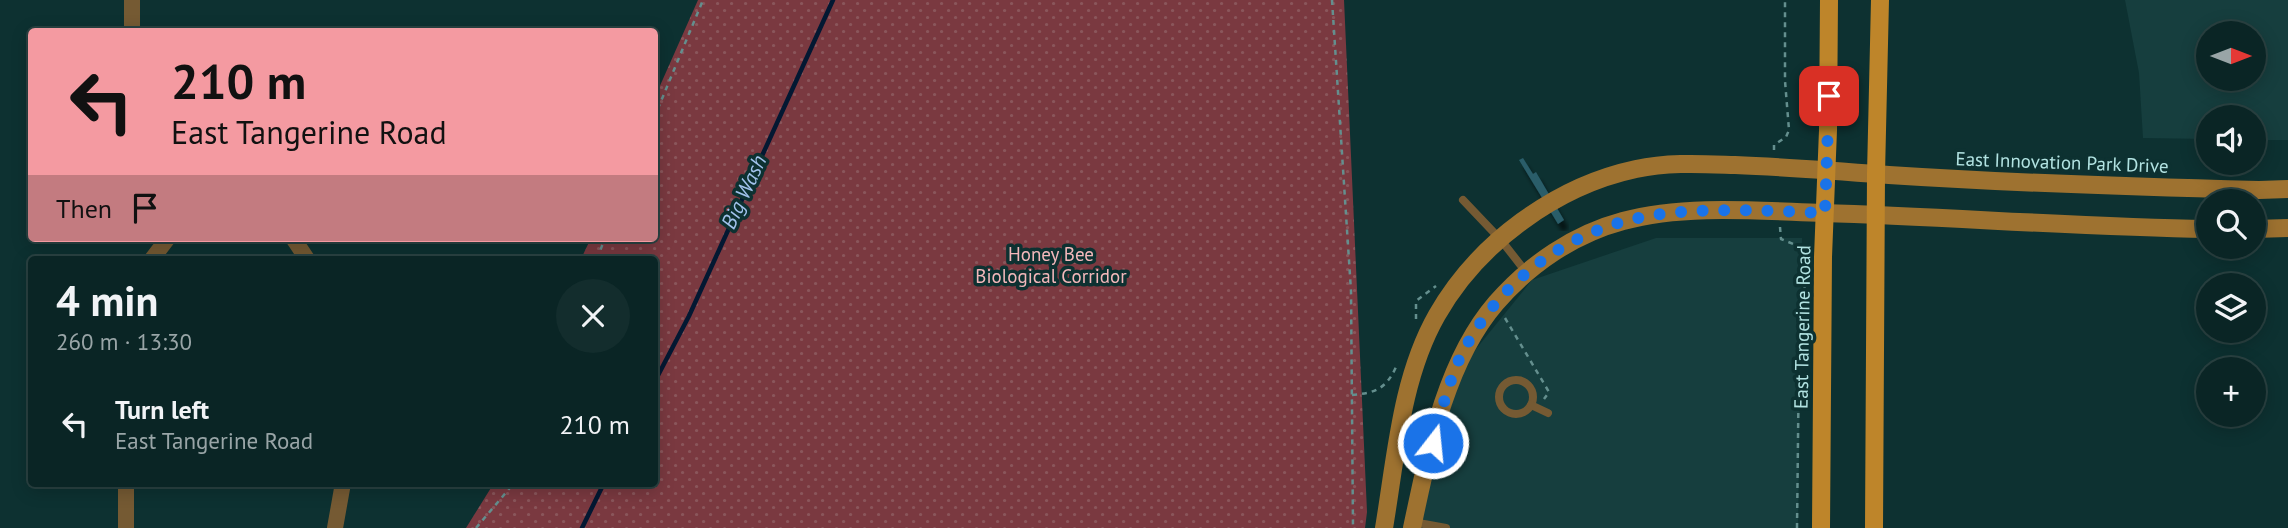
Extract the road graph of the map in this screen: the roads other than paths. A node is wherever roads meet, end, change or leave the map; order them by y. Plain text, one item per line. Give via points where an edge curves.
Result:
1 (132, 0) edge
2 (1829, 0) edge
3 (1880, 0) edge
4 (132, 28) edge
5 (1827, 169) junction
6 (1876, 174) junction
7 (2288, 188) edge
8 (1463, 201) dead end
9 (1825, 213) junction
10 (1876, 214) junction
11 (2288, 228) edge
12 (2196, 229) edge
13 (2266, 229) edge
14 (1501, 240) junction
15 (165, 242) edge
16 (154, 256) edge
17 (1526, 272) junction
18 (1540, 409) joint
19 (127, 487) edge
20 (342, 487) edge
21 (1413, 525) edge
22 (126, 528) edge
23 (335, 528) edge
24 (1384, 528) edge
25 (1446, 528) edge
26 (1821, 528) edge
27 (1874, 528) edge

1 - 4 street
2 - 5 main road, East Tangerine Road
3 - 6 main road
5 - 6 street, East Innovation Park Drive
5 - 9 main road, East Tangerine Road
5 - 14 street, East Innovation Park Drive via 1672,164 1635,169 1564,195
6 - 7 street, East Innovation Park Drive via 2078,186
6 - 10 main road
8 - 14 lane
9 - 10 street
9 - 17 street via 1684,212 1624,221 1574,240
9 - 26 main road, East Tangerine Road
10 - 12 street
10 - 27 main road
11 - 13 street
14 - 17 lane
14 - 24 street, East Innovation Park Drive via 1457,285 1425,340 1407,397
15 - 16 street
17 - 21 street via 1496,303 1454,372
18 - 18 lane via 1527,384 1513,380 1501,389 1500,404 1512,414
19 - 22 street
20 - 23 street
21 - 25 lane

